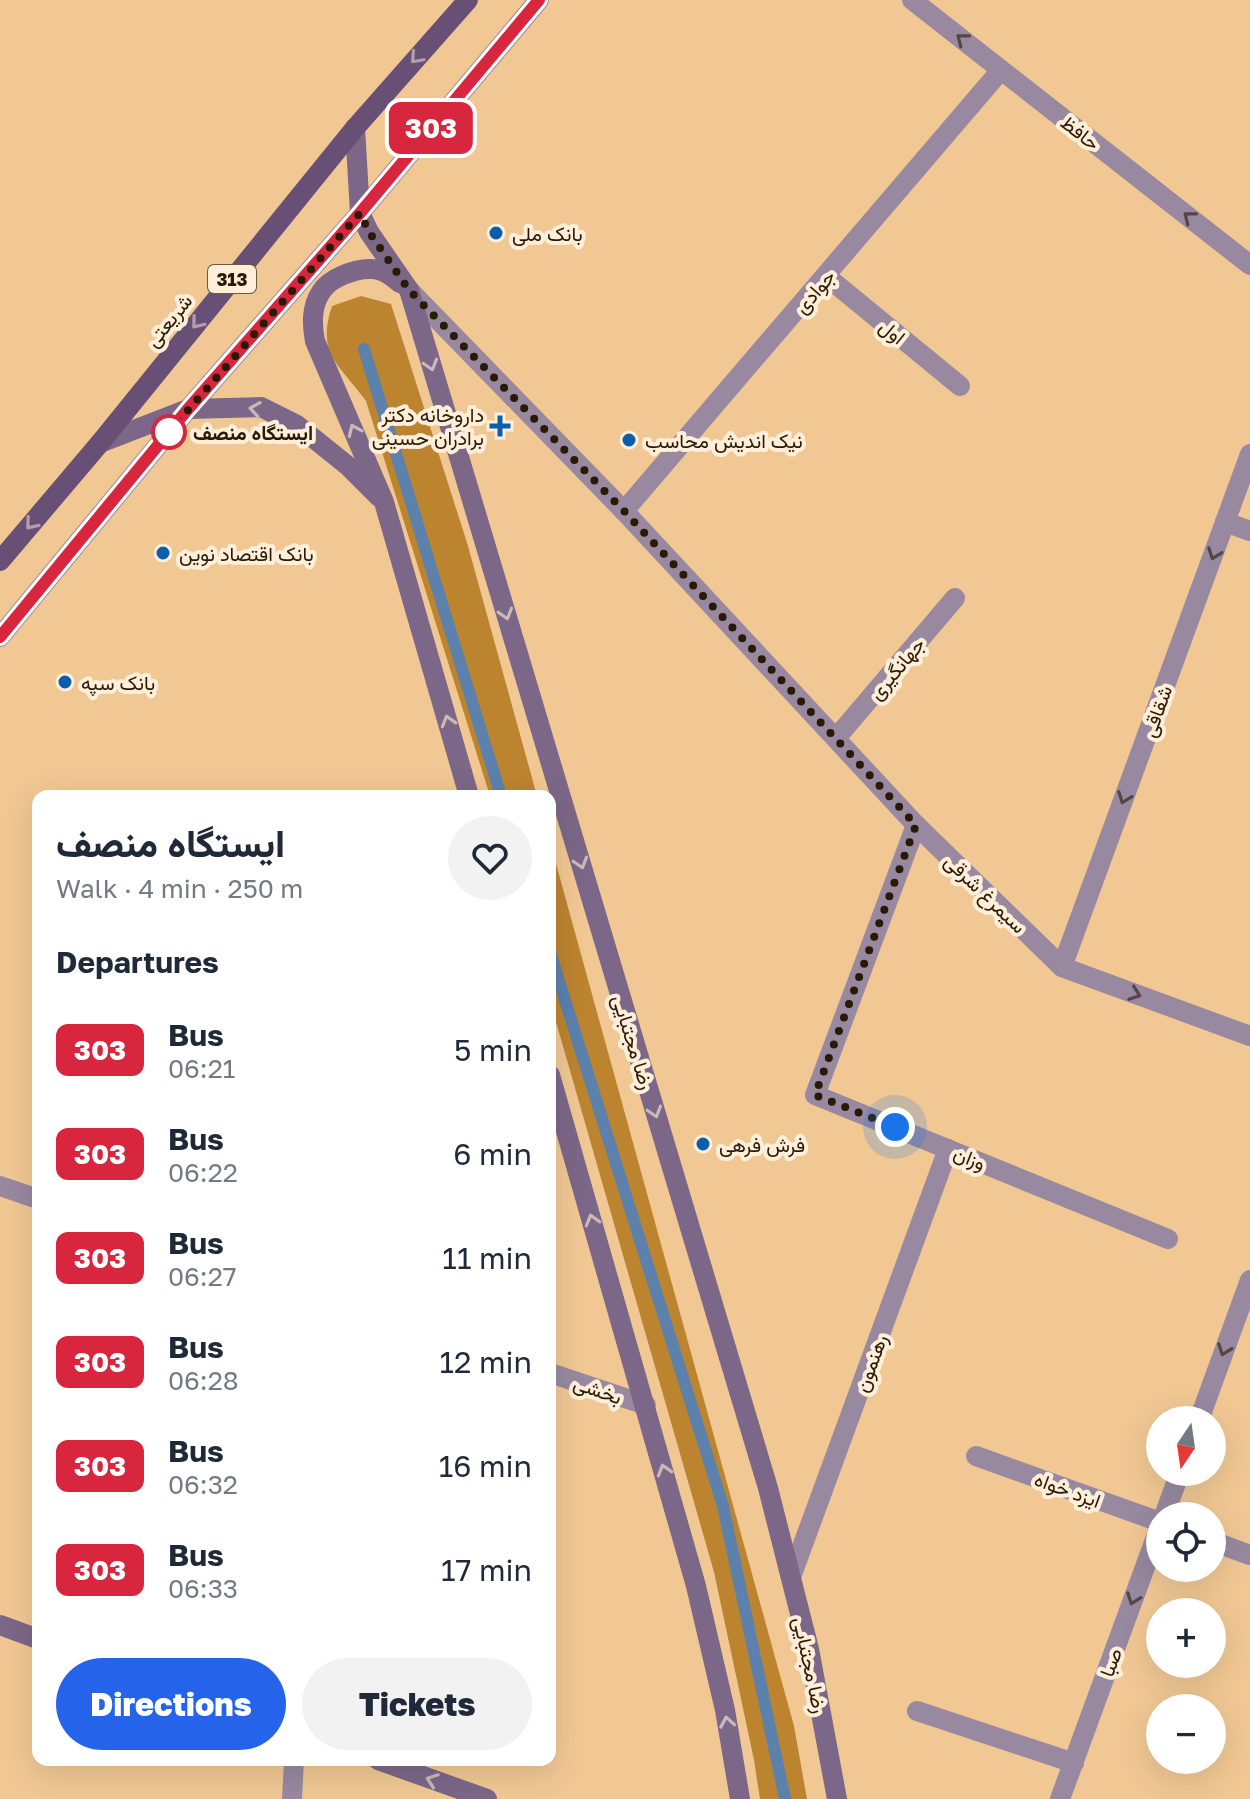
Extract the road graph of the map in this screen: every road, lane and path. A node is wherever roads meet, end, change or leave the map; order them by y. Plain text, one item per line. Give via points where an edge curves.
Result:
1 (468, 0) edge
2 (539, 0) edge
3 (912, 0) edge
4 (1001, 70) junction
5 (355, 128) junction
6 (360, 213) junction
7 (1250, 265) edge
8 (826, 276) junction
9 (409, 290) junction
10 (960, 386) dead end
11 (188, 409) junction
12 (100, 443) junction
13 (1250, 454) edge
14 (384, 502) junction
15 (624, 511) junction
16 (1225, 522) junction
17 (1250, 531) edge
18 (0, 561) edge
19 (955, 598) dead end
20 (0, 637) edge
21 (837, 737) junction
22 (463, 790) edge
23 (916, 825) junction
24 (1062, 967) junction
25 (1250, 1036) edge
26 (556, 1096) edge
27 (948, 1149) junction
28 (0, 1186) edge
29 (32, 1197) edge
30 (1168, 1239) dead end
31 (1250, 1280) edge
32 (556, 1375) edge
33 (646, 1405) junction
34 (1204, 1406) edge
35 (976, 1456) dead end
36 (1146, 1519) edge
37 (1226, 1546) edge
38 (1250, 1555) edge
39 (1146, 1563) edge
40 (791, 1577) junction
41 (0, 1625) edge
42 (32, 1637) edge
43 (917, 1711) dead end
44 (1074, 1763) junction
45 (294, 1766) edge
46 (395, 1766) edge
47 (292, 1799) edge
48 (487, 1799) edge
49 (740, 1799) edge
50 (837, 1799) edge
51 (1060, 1799) edge

1 -> 5 main road, شریعتی / 313
2 - 6 street
4 -> 3 street, حافظ
7 -> 4 street, حافظ
4 - 8 street, جوادی
5 - 6 main road
5 -> 12 main road, شریعتی / 313
6 - 9 main road, رضا مجتبایی
6 - 11 street
8 - 10 street, اول
8 - 15 street, جوادی
14 -> 9 main road via 312,323 322,289 361,270 389,274
9 - 15 street, سیمرغ شرقی
9 -> 40 main road, رضا مجتبایی
11 - 12 main road
14 -> 11 main road via 297,425 261,407
11 - 20 street
12 -> 18 main road, شریعتی / 313
13 - 16 street, شقاقی
22 -> 14 main road
15 - 21 street, سیمرغ شرقی
16 - 17 street
16 -> 24 street, شقاقی
19 - 21 street, جهانگیری
21 - 23 street, سیمرغ شرقی
23 - 24 street, سیمرغ شرقی
23 - 27 street, وزان via 815,1095
24 -> 25 street, سیمرغ شرقی
33 -> 26 main road
27 - 30 street, وزان
27 - 40 street, رهنمون
28 - 29 street
31 -> 34 street
32 - 33 street, بخشی
49 -> 33 main road via 696,1586
35 - 36 street, ایزد خواه
37 - 38 street
39 -> 44 street, صبا
40 - 50 main road, رضا مجتبایی
41 - 42 main road
43 - 44 street
44 - 51 street, صبا
45 - 47 street
48 -> 46 main road

